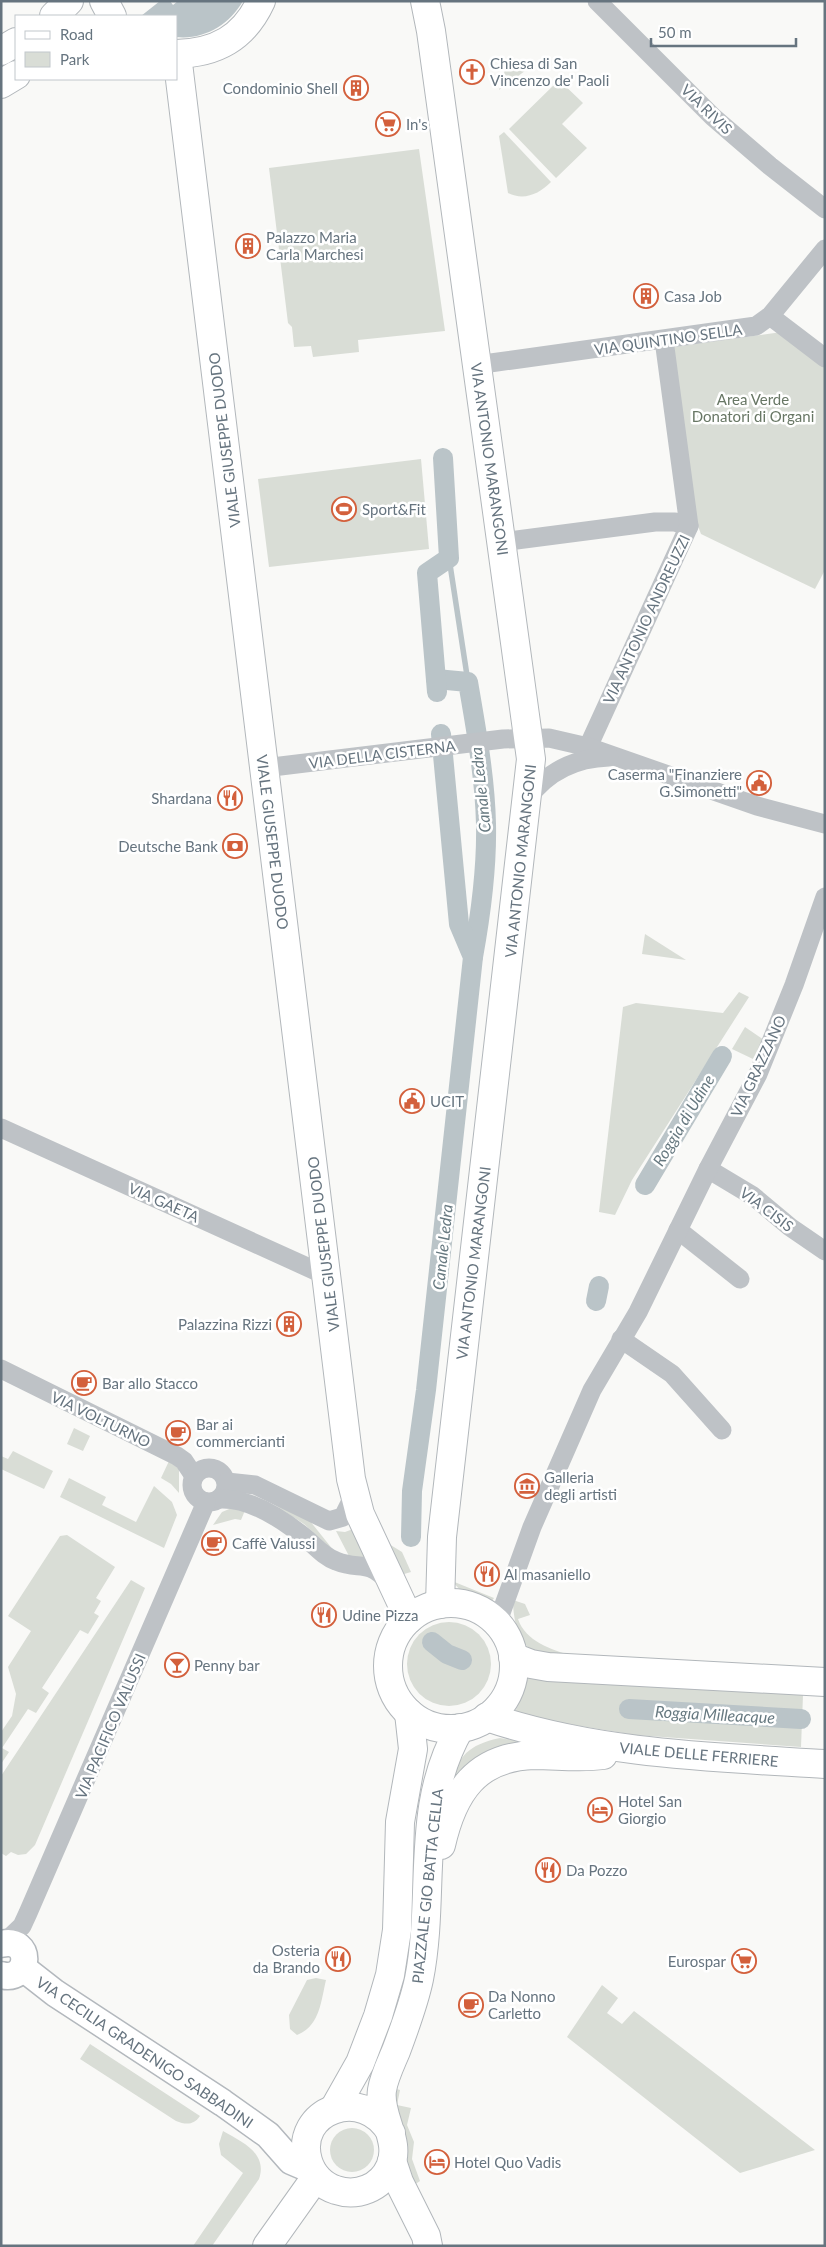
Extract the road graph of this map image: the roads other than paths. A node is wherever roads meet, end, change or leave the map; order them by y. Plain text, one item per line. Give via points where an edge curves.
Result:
1 (69, 1) edge
2 (104, 1) edge
3 (425, 1) edge
4 (597, 1) edge
5 (260, 5) edge
6 (55, 15) edge
7 (111, 15) edge
8 (178, 55) edge
9 (178, 63) edge
10 (15, 76) edge
11 (1, 84) edge
12 (825, 208) edge
13 (825, 249) edge
14 (770, 316) junction
15 (664, 340) junction
16 (825, 358) edge
17 (476, 365) junction
18 (689, 526) junction
19 (501, 542) junction
20 (529, 737) junction
21 (588, 747) junction
22 (618, 757) junction
23 (264, 768) junction
24 (528, 798) junction
25 (825, 824) edge
26 (825, 897) edge
27 (1, 1128) edge
28 (708, 1169) junction
29 (678, 1230) junction
30 (825, 1251) edge
31 (327, 1276) junction
32 (740, 1279) dead end
33 (621, 1339) junction
34 (1, 1369) edge
35 (722, 1430) dead end
36 (194, 1476) junction
37 (217, 1494) junction
38 (354, 1496) junction
39 (393, 1585) junction
40 (440, 1604) junction
41 (409, 1619) junction
42 (497, 1624) junction
43 (513, 1657) junction
44 (825, 1682) edge
45 (409, 1713) junction
46 (487, 1717) junction
47 (460, 1728) junction
48 (628, 1748) junction
49 (825, 1764) edge
50 (426, 1917) junction
51 (2, 1943) edge
52 (12, 1971) edge
53 (334, 2109) junction
54 (390, 2133) junction
55 (268, 2135) junction
56 (308, 2136) junction
57 (392, 2161) junction
58 (314, 2173) junction
59 (267, 2246) edge
60 (428, 2246) edge

1 - 6 main road
2 - 7 main road
3 - 17 main road, VIA ANTONIO MARANGONI via 432,31
4 - 12 street, VIA RIVIS via 713,117
5 - 8 main road via 245,28 224,44 207,51
9 - 23 main road, VIALE GIUSEPPE DUODO
10 - 11 main road
13 - 14 street, VIA QUINTINO SELLA
14 - 15 street, VIA QUINTINO SELLA via 747,329
14 - 16 street
15 - 17 street, VIA QUINTINO SELLA
15 - 18 street, VIA ANTONIO ANDREUZZI
17 - 19 main road, VIA ANTONIO MARANGONI
18 - 19 street via 654,522
18 - 21 street, VIA ANTONIO ANDREUZZI
19 - 20 main road, VIA ANTONIO MARANGONI
20 - 21 street, VIA DELLA CISTERNA
20 - 23 street, VIA DELLA CISTERNA
20 - 24 main road, VIA ANTONIO MARANGONI
21 - 22 street, VIA DELLA CISTERNA
22 - 24 street, VIA DELLA CISTERNA via 571,764 548,776
22 - 25 street, VIA DELLA CISTERNA via 758,806
23 - 31 main road, VIALE GIUSEPPE DUODO
24 - 40 main road, VIA ANTONIO MARANGONI via 442,1537
26 - 28 street, VIA GRAZZANO via 758,1074
27 - 31 street, VIA GAETA
28 - 29 street, VIA GRAZZANO
28 - 30 street, VIA CISIS via 752,1196
29 - 32 street
29 - 33 street, VIA GRAZZANO via 638,1312
31 - 38 main road, VIALE GIUSEPPE DUODO
33 - 35 street via 672,1374
33 - 42 street, VIA GRAZZANO via 592,1390 532,1527
34 - 36 street, VIA VOLTURNO via 177,1456
36 - 37 street, VIA VOLTURNO via 193,1492
36 - 37 street via 202,1469 212,1467 222,1472
37 - 38 street via 255,1485 329,1521 343,1516
37 - 39 street via 252,1505 292,1528 336,1562 374,1568
37 - 51 street, VIA PACIFICO VALUSSI via 22,1926
38 - 39 main road, VIALE GIUSEPPE DUODO
39 - 41 main road, VIALE GIUSEPPE DUODO
40 - 41 main road, PIAZZALE GIO BATTA CELLA
40 - 42 main road, PIAZZALE GIO BATTA CELLA via 465,1605 488,1615
41 - 45 main road, PIAZZALE GIO BATTA CELLA via 395,1638 388,1660 395,1694
42 - 43 main road, PIAZZALE GIO BATTA CELLA
43 - 44 main road via 548,1667
43 - 46 main road, PIAZZALE GIO BATTA CELLA via 514,1670 506,1697
45 - 47 main road, PIAZZALE GIO BATTA CELLA via 438,1728
45 - 53 main road, PIAZZALE GIO BATTA CELLA via 413,1749 400,1822 397,1930 390,1975 360,2063
46 - 47 main road, PIAZZALE GIO BATTA CELLA
46 - 48 main road, VIALE DELLE FERRIERE via 520,1728
47 - 50 main road, PIAZZALE GIO BATTA CELLA via 442,1762 435,1787
48 - 49 main road, VIALE DELLE FERRIERE via 684,1756
48 - 50 main road via 588,1757 520,1756 501,1760 478,1773 462,1789 450,1812
50 - 54 main road, PIAZZALE GIO BATTA CELLA via 423,1956 414,1999 382,2092
51 - 52 street, VIA CECILIA GRADENIGO SABBADINI via 20,1947 25,1957
52 - 55 street, VIA CECILIA GRADENIGO SABBADINI via 55,1993
53 - 54 main road via 350,2106 367,2109 381,2119
53 - 56 main road, PIAZZALE GIO BATTA CELLA via 314,2124
54 - 57 main road, PIAZZALE GIO BATTA CELLA via 394,2146
55 - 56 street, VIA CECILIA GRADENIGO SABBADINI
55 - 58 street, VIA CECILIA GRADENIGO SABBADINI via 291,2161
56 - 58 main road via 306,2152
57 - 58 main road via 380,2181 359,2192 335,2190
57 - 60 main road, PIAZZALE GIO BATTA CELLA
58 - 59 main road

